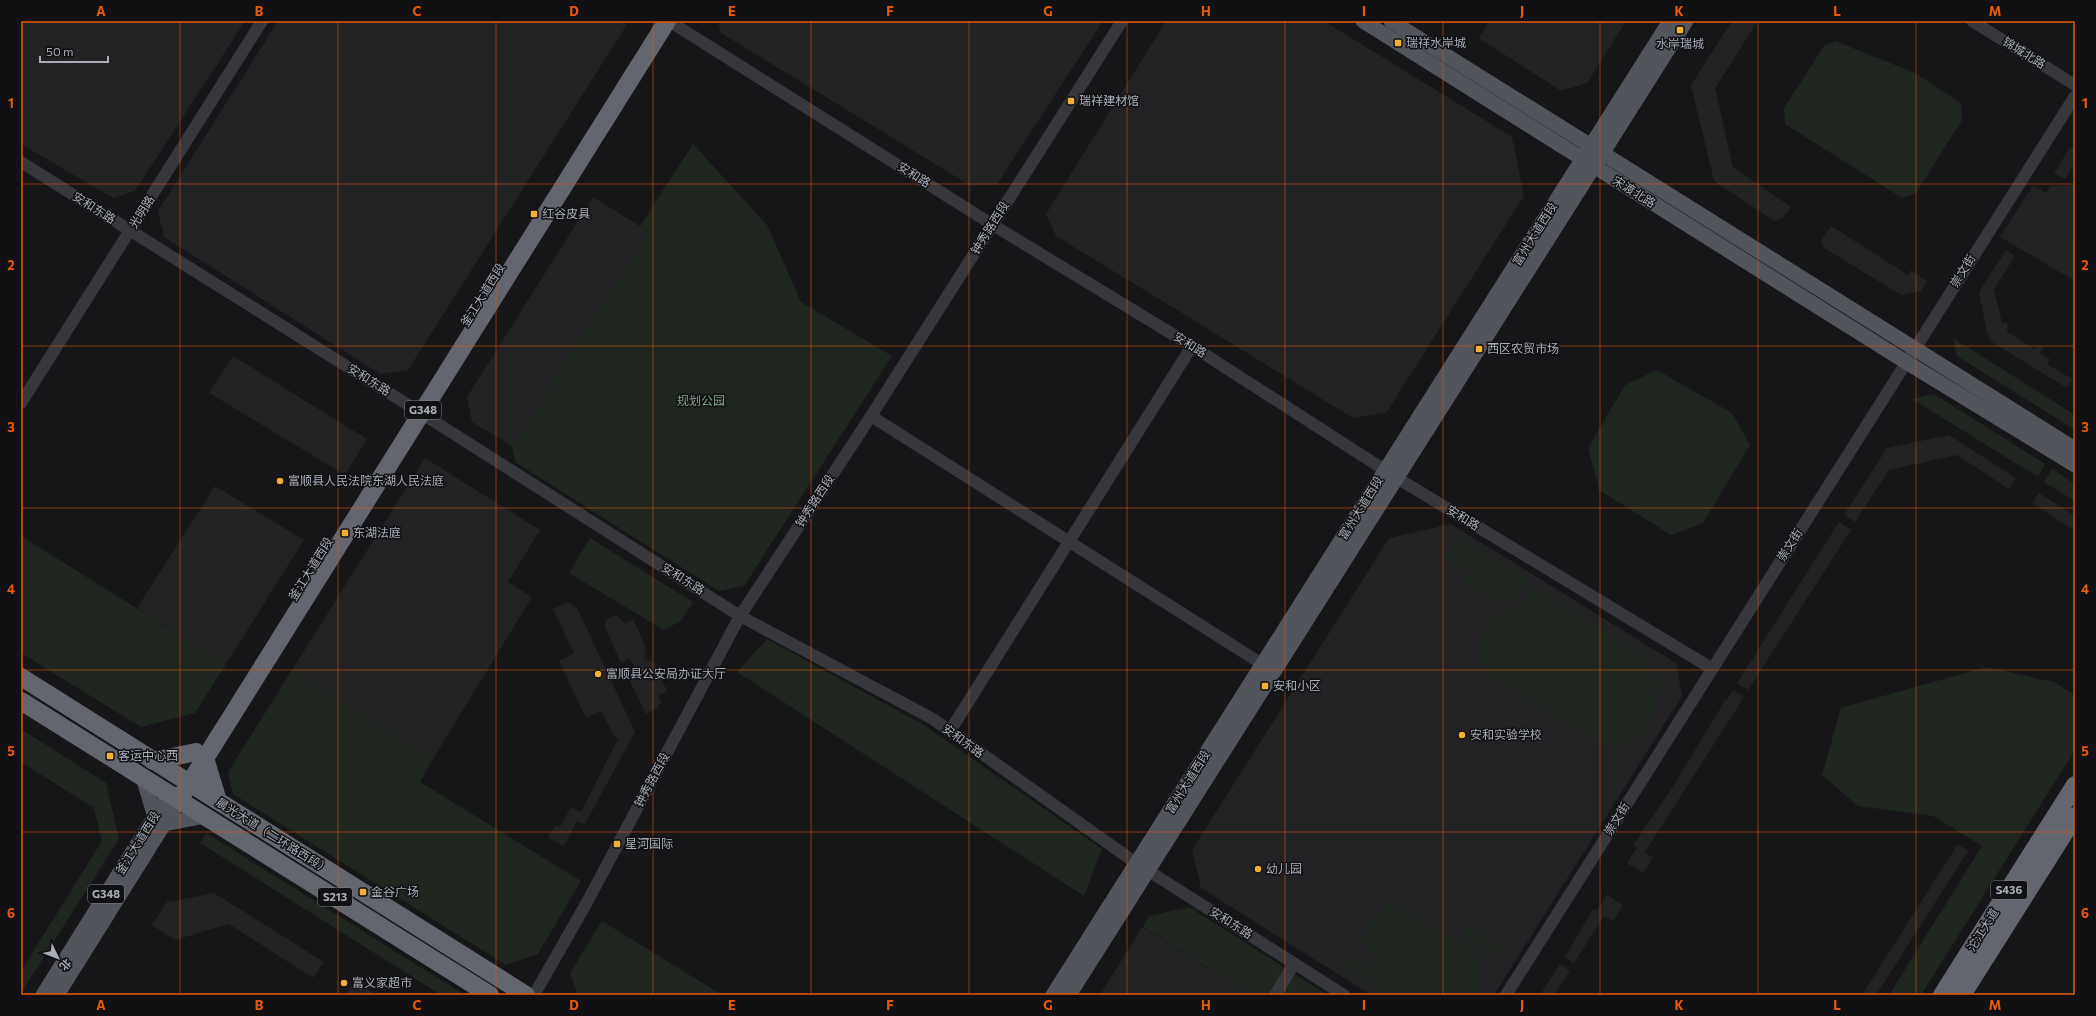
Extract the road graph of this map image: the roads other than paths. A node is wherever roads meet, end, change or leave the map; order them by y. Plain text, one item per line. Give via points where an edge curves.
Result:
1 (262, 21) edge
2 (655, 21) edge
3 (668, 21) edge
4 (1122, 21) edge
5 (1363, 21) edge
6 (1391, 21) edge
7 (1670, 21) edge
8 (1686, 21) edge
9 (1972, 21) edge
10 (2075, 85) edge
11 (2075, 96) edge
12 (1592, 156) junction
13 (21, 162) edge
14 (993, 225) junction
15 (130, 231) junction
16 (1192, 346) junction
17 (1914, 349) junction
18 (1906, 362) junction
19 (21, 403) edge
20 (417, 410) junction
21 (871, 416) junction
22 (2075, 449) edge
23 (2075, 465) edge
24 (1391, 474) junction
25 (1069, 542) junction
26 (740, 616) junction
27 (1262, 664) junction
28 (1711, 668) junction
29 (21, 677) edge
30 (21, 701) edge
31 (950, 731) junction
32 (200, 755) junction
33 (153, 761) junction
34 (143, 777) junction
35 (185, 780) junction
36 (2075, 785) edge
37 (174, 797) junction
38 (218, 801) junction
39 (206, 816) junction
40 (2075, 816) edge
41 (159, 820) junction
42 (1142, 867) junction
43 (1294, 964) junction
44 (43, 995) edge
45 (57, 995) edge
46 (490, 995) edge
47 (526, 995) edge
48 (534, 995) edge
49 (1053, 995) edge
50 (1069, 995) edge
51 (1274, 995) edge
52 (1344, 995) edge
53 (1506, 995) edge
54 (1942, 995) edge
55 (1962, 995) edge

1 - 15 street, 光明路
2 - 20 highway, 釜江大道西段 / G348
3 - 14 street, 安和路
3 - 20 highway, 釜江大道西段 / G348
4 - 14 street, 钟秀路西段
5 - 12 main road, 宋渡北路
6 - 12 main road, 宋渡北路
7 - 12 main road, 富州大道西段
8 - 12 main road, 富州大道西段
9 - 10 street, 锦城北路
11 - 17 street, 崇文街
12 - 17 main road, 宋渡北路
12 - 18 main road, 宋渡北路
12 - 24 main road, 富州大道西段
13 - 15 street, 安和东路
14 - 16 street, 安和路
14 - 21 street, 钟秀路西段
15 - 19 street, 光明路
15 - 20 street, 安和东路
16 - 24 street, 安和路
16 - 25 street
17 - 18 street, 崇文街
17 - 22 main road, 宋渡北路
18 - 23 main road, 宋渡北路
18 - 28 street, 崇文街
20 - 26 street, 安和东路
20 - 32 highway, 釜江大道西段 / G348
21 - 25 street
21 - 26 street, 钟秀路西段
24 - 27 main road, 富州大道西段
24 - 28 street, 安和路
24 - 42 main road, 富州大道西段
25 - 27 street
25 - 31 street
26 - 31 street, 安和东路 via 933,719
26 - 48 street, 钟秀路西段 via 586,904
27 - 42 main road, 富州大道西段
28 - 53 street, 崇文街
29 - 33 highway, 晨光大道（二环路西段） / S213
30 - 34 highway, 晨光大道（二环路西段） / S213
31 - 42 street, 安和东路
32 - 33 highway
32 - 35 highway, 釜江大道西段 / G348
32 - 38 highway
33 - 35 highway, 晨光大道（二环路西段） / S213
34 - 37 highway, 晨光大道（二环路西段） / S213
34 - 41 main road
35 - 37 highway, 釜江大道西段 / G348
35 - 38 highway, 晨光大道（二环路西段） / S213
36 - 54 highway, 沱江大道 / S436
37 - 39 highway, 晨光大道（二环路西段） / S213
37 - 41 main road, 釜江大道西段 / G348
38 - 47 highway, 晨光大道（二环路西段） / S213
39 - 41 main road
39 - 46 highway, 晨光大道（二环路西段） / S213
40 - 55 highway, 沱江大道 / S436
41 - 44 main road, 釜江大道西段 / G348
41 - 45 main road, 釜江大道西段 / G348
42 - 43 street, 安和东路
42 - 49 main road, 富州大道西段
42 - 50 main road, 富州大道西段
43 - 51 street
43 - 52 street, 安和东路

